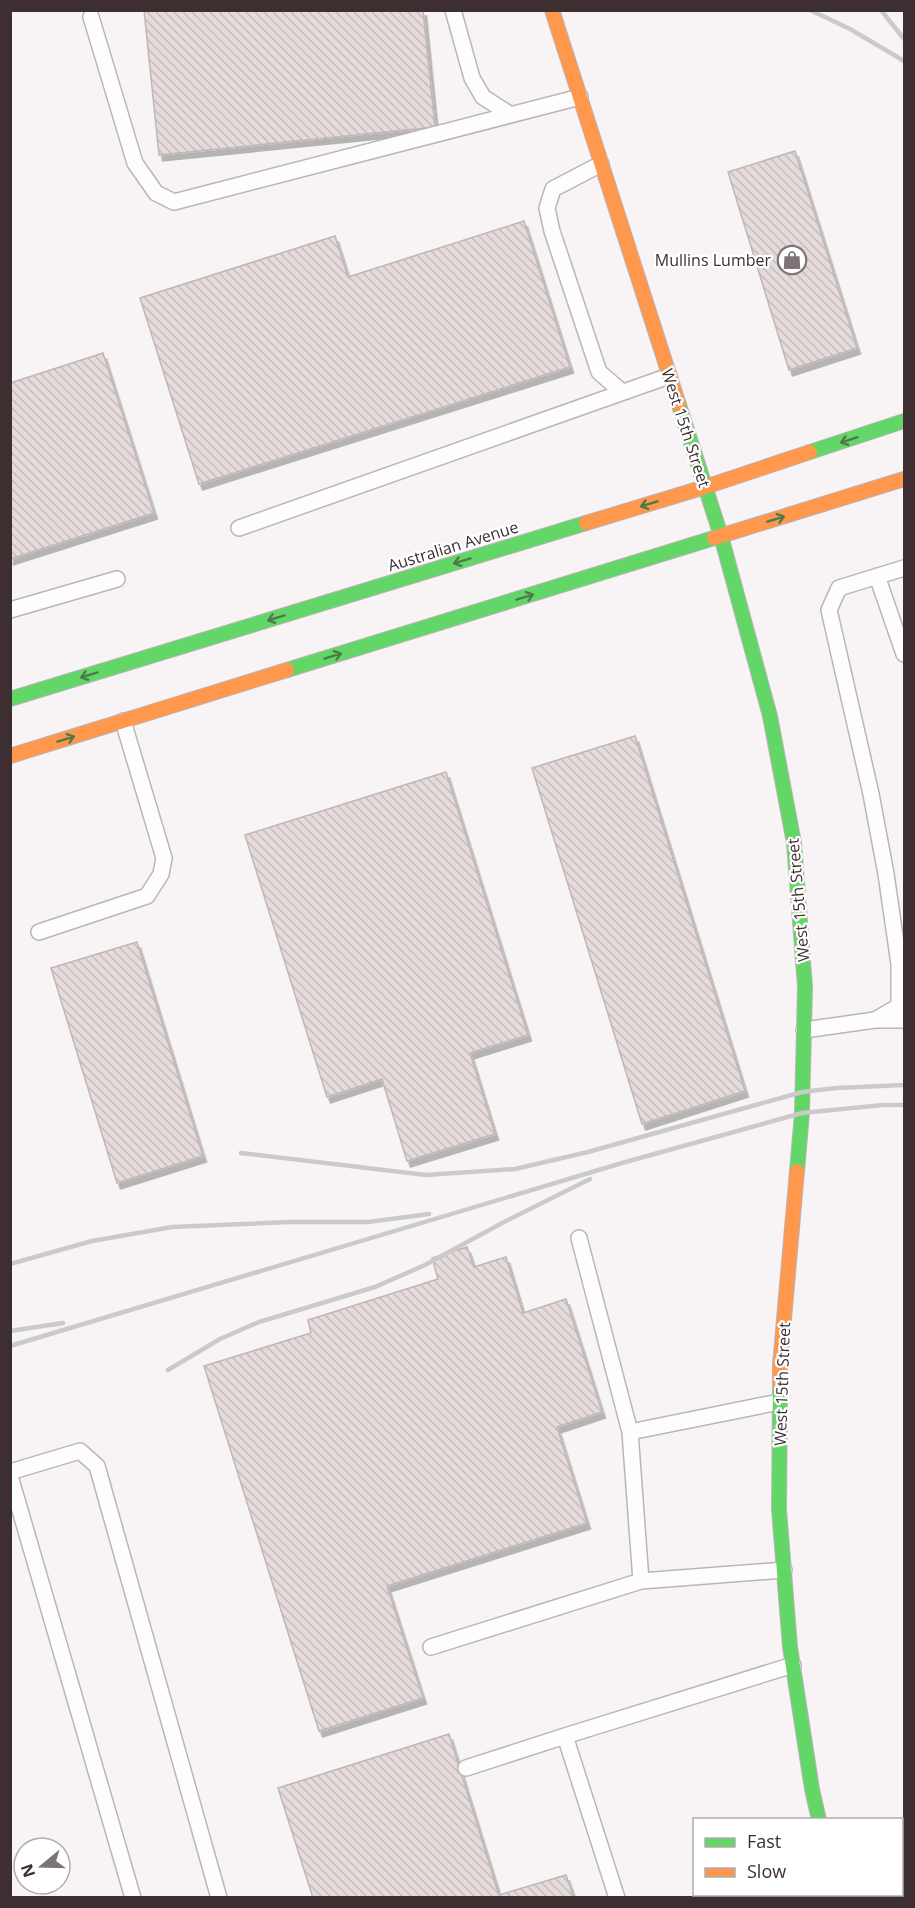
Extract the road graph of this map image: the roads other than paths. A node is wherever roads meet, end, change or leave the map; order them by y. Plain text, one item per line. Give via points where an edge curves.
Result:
1 (453, 10) edge
2 (552, 10) edge
3 (91, 17) dead end
4 (580, 98) junction
5 (511, 115) junction
6 (601, 164) junction
7 (669, 376) junction
8 (622, 393) junction
9 (904, 422) edge
10 (904, 479) edge
11 (705, 487) junction
12 (238, 528) dead end
13 (721, 536) junction
14 (904, 568) edge
15 (877, 576) junction
16 (117, 579) dead end
17 (10, 610) edge
18 (904, 654) edge
19 (10, 699) edge
20 (123, 721) junction
21 (10, 756) edge
22 (39, 932) dead end
23 (875, 1020) junction
24 (904, 1020) edge
25 (804, 1030) junction
26 (579, 1238) dead end
27 (779, 1402) junction
28 (630, 1432) junction
29 (10, 1474) edge
30 (784, 1570) junction
31 (641, 1581) junction
32 (431, 1647) dead end
33 (793, 1665) junction
34 (566, 1736) junction
35 (466, 1768) dead end
36 (819, 1818) edge
37 (133, 1898) edge
38 (219, 1898) edge
39 (617, 1898) edge

1 - 5 lane via 472,78 483,97
2 - 4 street, West 15th Street
3 - 5 lane via 135,163 156,193 174,202
4 - 5 lane
4 - 6 street, West 15th Street
6 - 7 street, West 15th Street
6 - 8 lane via 553,189 547,208 599,372
7 - 8 lane
7 - 11 street, West 15th Street
8 - 12 lane
9 -> 11 street, Australian Avenue
13 -> 10 street
11 - 13 street, West 15th Street
11 -> 19 street, Australian Avenue
20 -> 13 street
13 - 25 street, West 15th Street via 770,716 794,843 805,987
14 - 15 lane
15 - 18 lane
15 - 23 lane via 839,588 829,610 871,794 899,964 899,1006
16 - 17 lane
21 -> 20 street
20 - 22 lane via 164,858 160,874 147,896
23 - 24 lane
23 - 25 lane
25 - 27 street, West 15th Street via 802,1113
26 - 28 lane
27 - 28 lane
27 - 30 street, West 15th Street via 779,1509
28 - 31 lane
29 - 37 lane
29 - 38 lane via 80,1452 97,1466
30 - 31 lane
30 - 33 street, West 15th Street
31 - 32 lane
33 - 34 lane
33 - 36 street, West 15th Street
34 - 35 lane
34 - 39 lane

